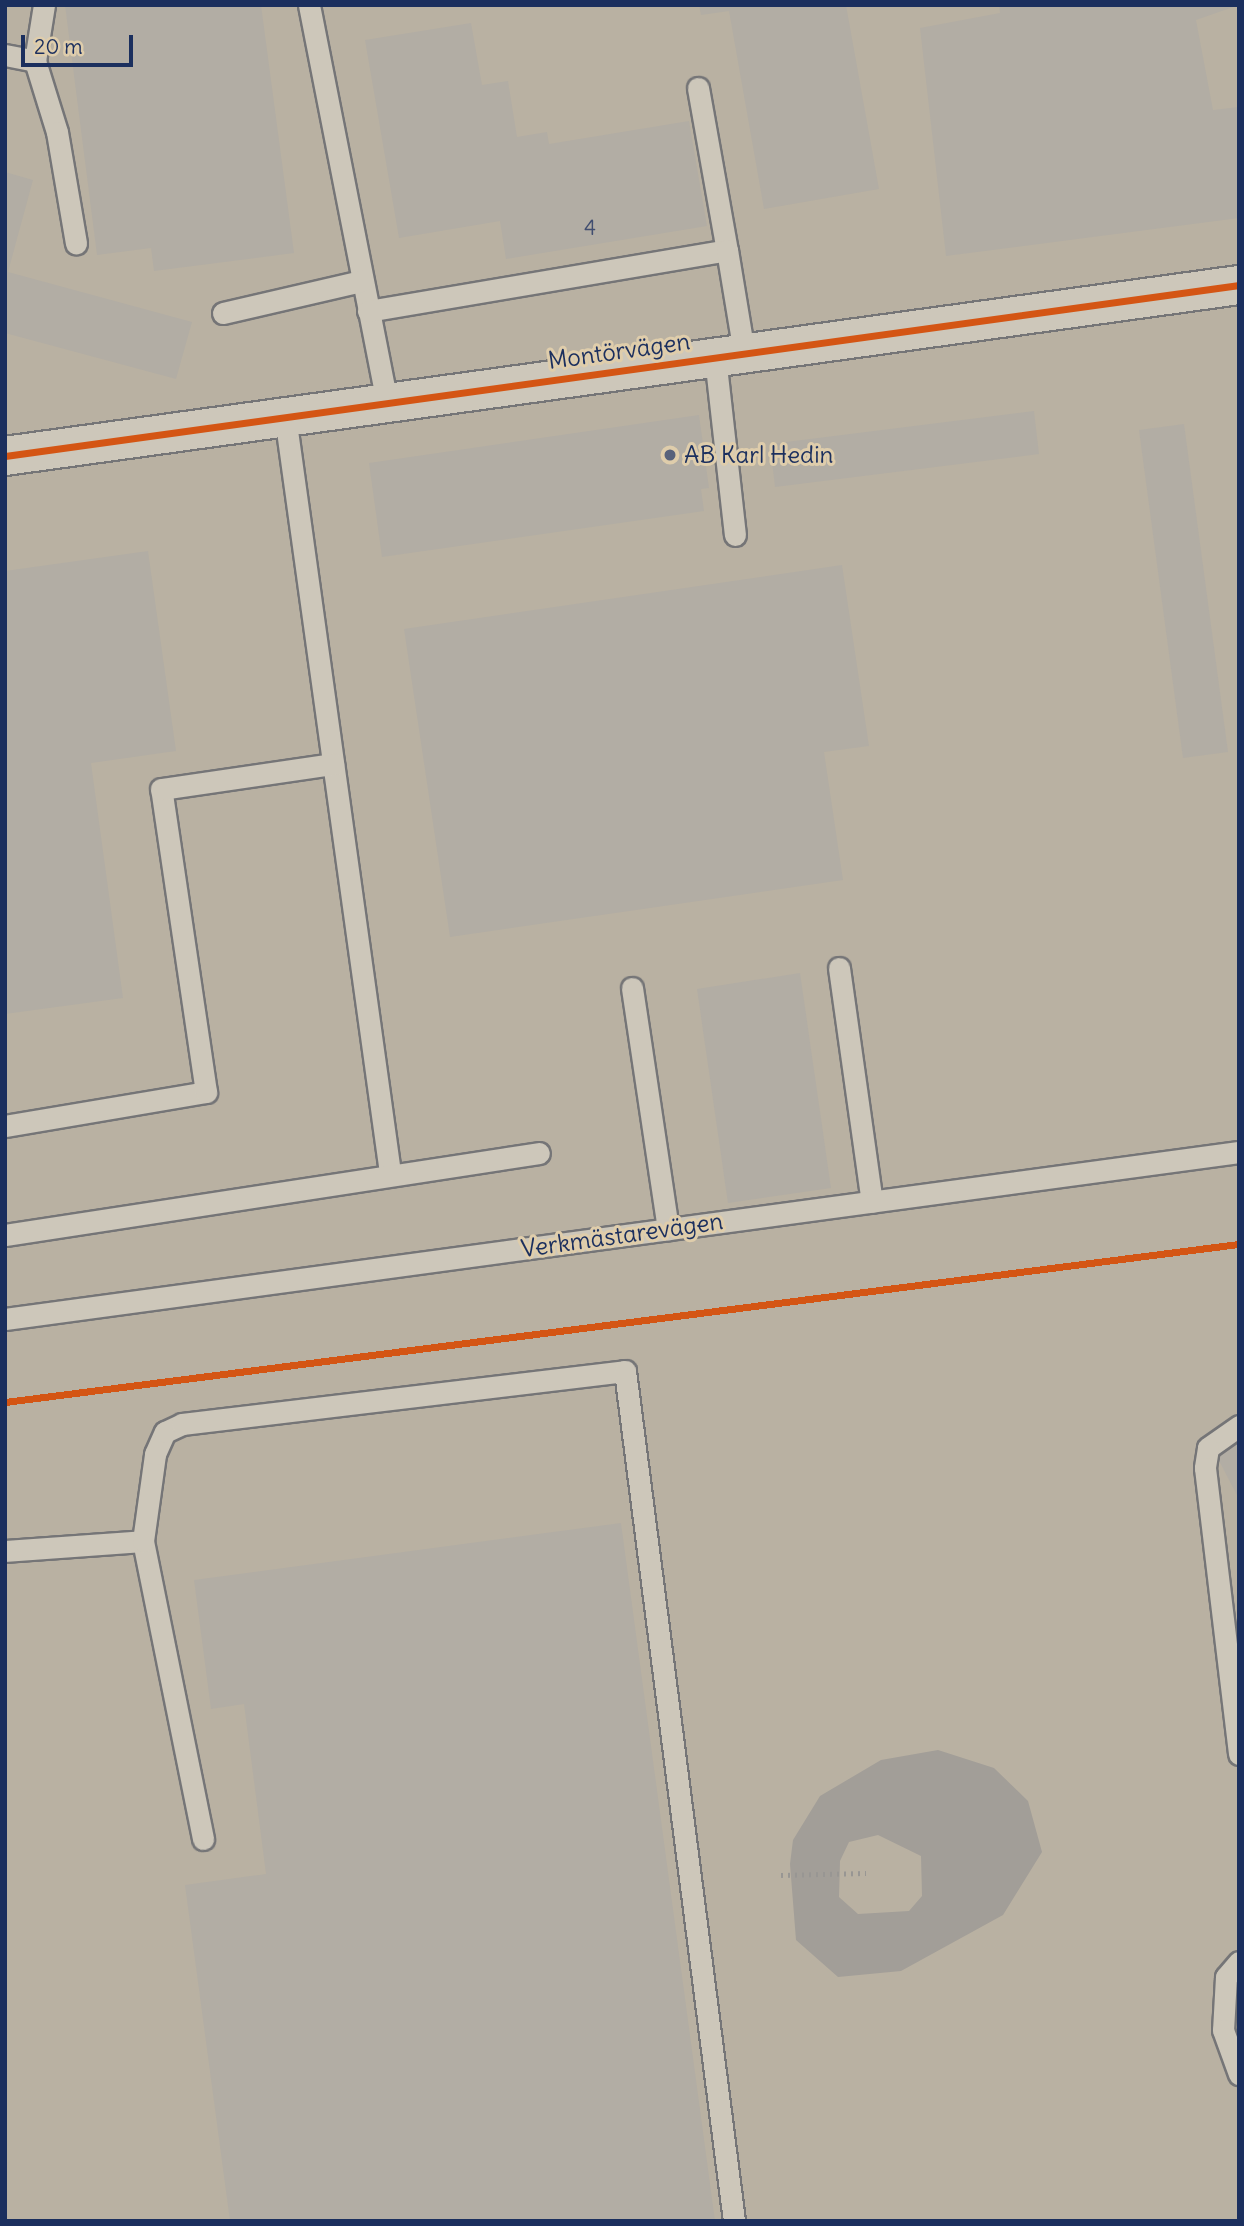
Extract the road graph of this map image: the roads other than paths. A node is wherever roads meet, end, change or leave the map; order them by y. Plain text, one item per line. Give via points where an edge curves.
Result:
1 (44, 5) edge
2 (309, 5) edge
3 (5, 55) edge
4 (35, 61) junction
5 (698, 88) dead end
6 (76, 243) dead end
7 (727, 250) junction
8 (362, 281) junction
9 (1239, 285) edge
10 (368, 311) junction
11 (223, 313) dead end
12 (730, 355) junction
13 (387, 402) junction
14 (285, 416) junction
15 (5, 456) edge
16 (735, 535) dead end
17 (332, 764) junction
18 (839, 968) dead end
19 (632, 988) dead end
20 (5, 1126) edge
21 (1239, 1152) edge
22 (538, 1153) dead end
23 (390, 1173) junction
24 (872, 1202) junction
25 (668, 1229) junction
26 (5, 1235) edge
27 (5, 1319) edge
28 (1239, 1426) edge
29 (143, 1541) junction
30 (5, 1551) edge
31 (1239, 1754) edge
32 (203, 1839) dead end
33 (1239, 1962) edge
34 (1239, 2074) edge
35 (734, 2221) edge

1 - 4 lane
2 - 8 lane
3 - 4 lane
4 - 6 lane via 57,132
5 - 7 lane
7 - 10 lane
7 - 12 lane
8 - 10 lane
8 - 11 lane
9 - 12 street, Montörvägen
10 - 13 lane
12 - 13 street, Montörvägen
12 - 16 lane
13 - 14 street, Montörvägen
14 - 15 street, Montörvägen
14 - 17 lane
17 - 20 lane via 161,789 206,1092
17 - 23 lane
18 - 24 lane
19 - 25 lane
21 - 24 lane, Verkmästarevägen
22 - 23 lane
23 - 26 lane
24 - 25 lane, Verkmästarevägen
25 - 27 lane, Verkmästarevägen
28 - 31 lane via 1208,1448 1205,1468
29 - 30 lane
29 - 32 lane
29 - 35 lane via 155,1454 165,1432 182,1424 625,1371
33 - 34 lane via 1226,1977 1223,2030

